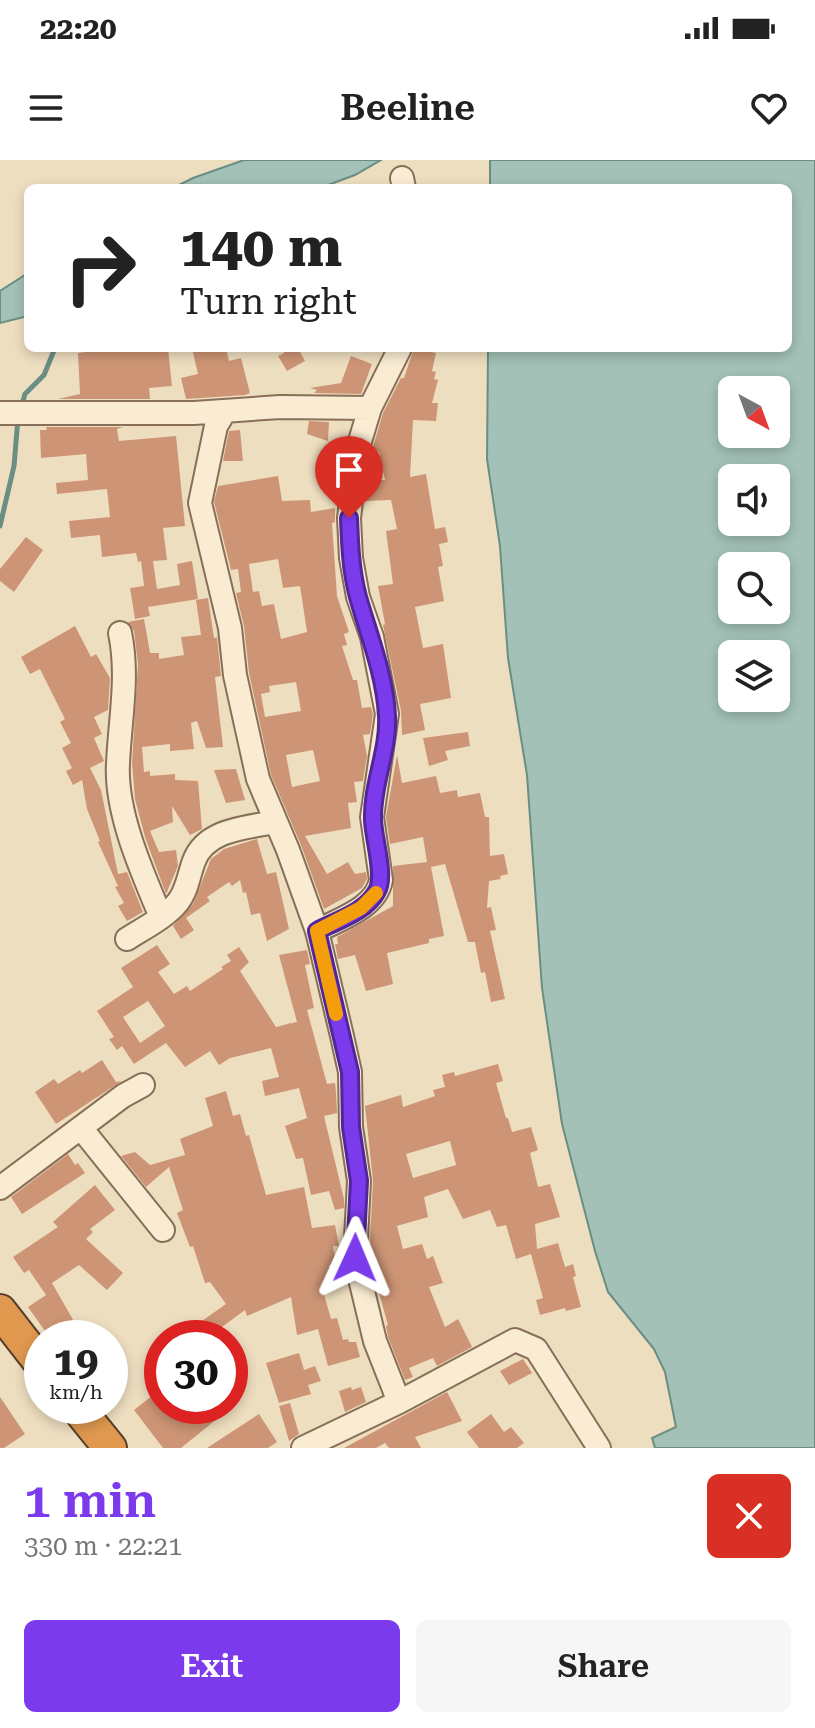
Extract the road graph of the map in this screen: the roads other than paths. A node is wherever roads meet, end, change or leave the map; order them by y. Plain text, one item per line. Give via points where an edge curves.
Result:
1 (398, 352) edge
2 (370, 408) junction
3 (225, 411) junction
4 (0, 413) edge
5 (120, 633) dead end
6 (274, 822) junction
7 (161, 917) junction
8 (317, 931) junction
9 (127, 939) dead end
10 (143, 1085) dead end
11 (81, 1128) junction
12 (0, 1188) edge
13 (163, 1230) dead end
14 (0, 1311) edge
15 (24, 1342) edge
16 (399, 1402) junction
17 (91, 1424) edge
18 (110, 1448) edge
19 (303, 1448) edge
20 (599, 1448) edge

1 - 2 street
2 - 3 street
2 - 8 street via 357,451 349,518 358,597 387,714 373,802 381,880 368,903
3 - 4 street
3 - 6 street via 216,426 200,503 230,628 249,741
5 - 7 street via 125,672 119,790 142,874
6 - 7 street via 209,840 195,856 180,899
6 - 8 street
7 - 9 street
8 - 16 street via 350,1072 359,1181 355,1258 375,1341
10 - 11 street
11 - 12 street
11 - 13 street
14 - 15 highway
16 - 19 street
16 - 20 street via 521,1341 544,1359
17 - 18 highway

